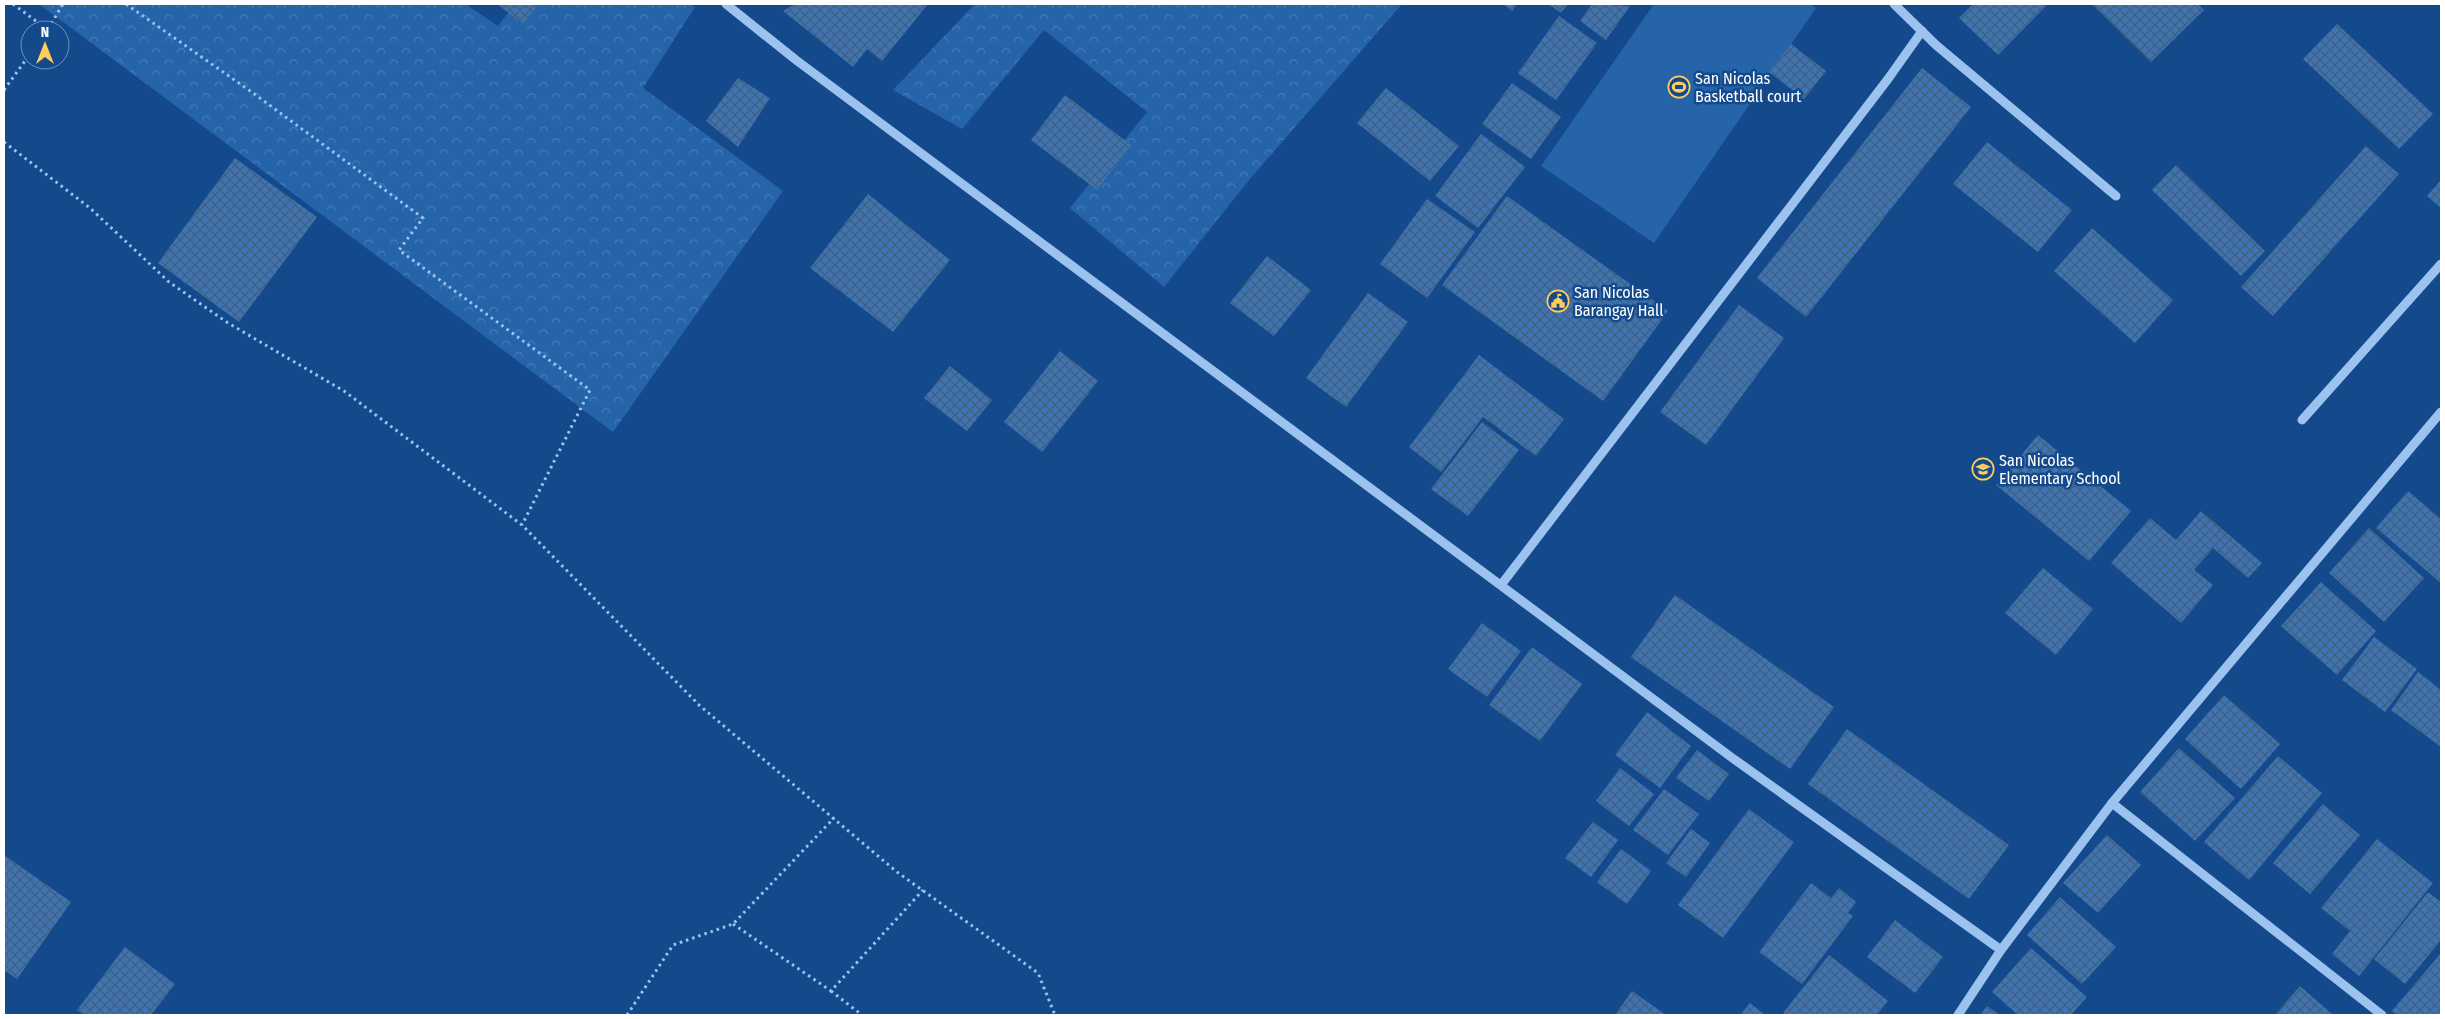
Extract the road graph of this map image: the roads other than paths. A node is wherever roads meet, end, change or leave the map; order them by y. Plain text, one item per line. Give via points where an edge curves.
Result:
1 (726, 4) edge
2 (1894, 4) edge
3 (1922, 31) junction
4 (2116, 196) dead end
5 (2441, 264) edge
6 (2441, 412) edge
7 (2302, 420) dead end
8 (1501, 585) junction
9 (2112, 803) junction
10 (2001, 950) junction
11 (1958, 1015) edge
12 (2382, 1015) edge

1 - 8 street via 796,60
2 - 3 street
3 - 4 street
3 - 8 street
5 - 7 street
6 - 9 street
8 - 10 street via 1731,757
9 - 10 street
9 - 12 street
10 - 11 street

